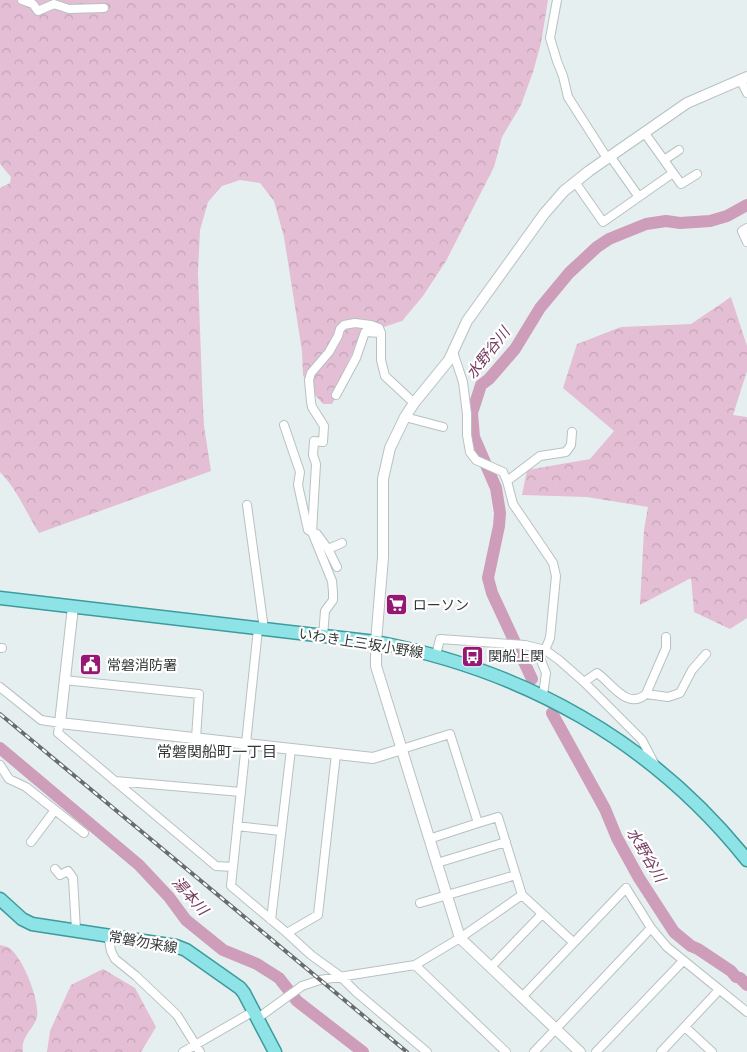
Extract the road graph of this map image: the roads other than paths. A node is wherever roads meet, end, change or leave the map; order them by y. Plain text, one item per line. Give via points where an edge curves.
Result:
1 (22, 0) edge
2 (557, 0) edge
3 (104, 8) dead end
4 (743, 78) edge
5 (747, 93) edge
6 (644, 132) junction
7 (679, 150) dead end
8 (609, 157) junction
9 (664, 160) junction
10 (673, 174) junction
11 (697, 174) dead end
12 (575, 182) junction
13 (639, 197) junction
14 (747, 228) edge
15 (747, 242) edge
16 (381, 333) junction
17 (453, 352) junction
18 (336, 395) dead end
19 (414, 403) junction
20 (405, 417) junction
21 (284, 425) dead end
22 (443, 427) dead end
23 (572, 432) dead end
24 (507, 481) junction
25 (247, 504) dead end
26 (312, 532) junction
27 (342, 543) dead end
28 (328, 549) junction
29 (337, 567) dead end
30 (0, 598) edge
31 (73, 606) junction
32 (261, 629) junction
33 (323, 636) junction
34 (666, 638) dead end
35 (376, 642) junction
36 (536, 648) junction
37 (544, 650) junction
38 (706, 654) dead end
39 (436, 655) junction
40 (64, 680) junction
41 (584, 682) junction
42 (0, 687) edge
43 (646, 694) junction
44 (542, 695) junction
45 (60, 723) junction
46 (196, 738) junction
47 (246, 744) junction
48 (291, 749) junction
49 (402, 749) junction
50 (336, 754) junction
51 (0, 765) edge
52 (656, 768) junction
53 (9, 779) junction
54 (115, 781) junction
55 (0, 783) edge
56 (241, 792) junction
57 (55, 810) junction
58 (478, 823) junction
59 (237, 826) junction
60 (281, 831) junction
61 (84, 833) dead end
62 (429, 839) junction
63 (31, 842) dead end
64 (506, 842) junction
65 (747, 860) edge
66 (437, 863) junction
67 (233, 867) junction
68 (55, 869) dead end
69 (516, 874) junction
70 (447, 895) junction
71 (522, 895) junction
72 (0, 899) edge
73 (420, 903) dead end
74 (542, 914) junction
75 (271, 920) junction
76 (651, 928) junction
77 (76, 930) junction
78 (288, 933) junction
79 (108, 935) junction
80 (460, 938) junction
81 (573, 942) junction
82 (683, 961) junction
83 (415, 965) junction
84 (491, 967) junction
85 (340, 976) junction
86 (719, 990) junction
87 (522, 997) junction
88 (747, 1012) edge
89 (256, 1015) junction
90 (684, 1026) junction
91 (556, 1029) junction
92 (198, 1048) edge
93 (183, 1052) edge
94 (275, 1052) edge
95 (428, 1052) edge
96 (506, 1052) edge
97 (534, 1052) edge
98 (580, 1052) edge
99 (596, 1052) edge
100 (661, 1052) edge
101 (712, 1052) edge

1 - 3 street via 33,4 38,11 54,4 68,9
2 - 8 street via 550,38 568,97
4 - 5 street
4 - 6 street via 686,103
6 - 8 street
6 - 9 street
7 - 9 street
8 - 12 street
8 - 13 street
9 - 10 street
10 - 11 street via 681,184
10 - 13 street
12 - 13 street via 603,222
12 - 17 street via 544,214 472,314
14 - 15 street via 742,231
16 - 18 street via 365,332 356,358
16 - 19 street via 380,360 385,376
16 - 26 street via 379,328 371,325 344,325 329,352 311,373 312,407 324,426 323,442 314,441 316,464
17 - 19 street
17 - 24 street via 463,382 468,447 473,456 502,472
19 - 20 street
20 - 22 street
20 - 35 street via 390,448 383,479 383,557
21 - 26 street via 300,472 298,484 308,530
23 - 24 street via 571,445 566,452 540,456
24 - 37 street via 513,504 555,571 550,638
25 - 32 street
26 - 28 street
26 - 33 street via 332,581 333,600 325,611
27 - 28 street
28 - 29 street
30 - 31 main road, いわき上三坂小野線
31 - 32 main road, いわき上三坂小野線
31 - 40 street
32 - 33 main road, いわき上三坂小野線
32 - 47 street
33 - 35 main road, いわき上三坂小野線
34 - 43 street via 666,648
35 - 39 main road, いわき上三坂小野線
35 - 49 street via 376,666
36 - 37 street
36 - 39 street via 440,639
36 - 44 street via 546,673
37 - 41 street
38 - 43 street via 692,670 680,692 668,697
39 - 44 main road, いわき上三坂小野線
40 - 45 street
40 - 46 street via 199,694
41 - 43 street via 597,673 624,697 638,698
41 - 52 street via 642,740
42 - 45 street via 41,720
44 - 52 main road, いわき上三坂小野線 via 608,733
45 - 46 street
45 - 54 street via 58,733
46 - 47 street
47 - 48 street
47 - 56 street
48 - 50 street
48 - 60 street
49 - 50 street via 373,758
49 - 58 street via 450,734
49 - 62 street
50 - 78 street via 318,914
51 - 53 street
52 - 65 main road, いわき上三坂小野線 via 716,823
53 - 55 street
53 - 57 street via 26,786
54 - 56 street
54 - 67 street via 216,866
56 - 59 street
57 - 61 street
57 - 63 street
58 - 62 street
58 - 64 street via 498,817
59 - 60 street
59 - 67 street
60 - 75 street
62 - 66 street
64 - 66 street
64 - 69 street
66 - 70 street
67 - 75 street via 231,886
68 - 77 street via 60,875 68,871 73,878
69 - 70 street
69 - 71 street
70 - 73 street
70 - 80 street
71 - 74 street
71 - 80 street
72 - 77 main road, 常磐勿来線 via 26,922
74 - 81 street
74 - 84 street
75 - 78 street
76 - 81 street via 626,888
76 - 82 street
76 - 91 street
77 - 79 main road, 常磐勿来線
78 - 85 street
79 - 89 main road, 常磐勿来線 via 164,943 186,950 233,982 244,993
79 - 92 street via 115,958 170,1008
80 - 83 street
80 - 84 street
81 - 87 street
82 - 86 street
82 - 99 street
83 - 85 street
83 - 96 street
84 - 87 street
85 - 89 street via 302,986
85 - 95 street
86 - 88 street
86 - 90 street
87 - 91 street
89 - 92 street
89 - 94 main road, 常磐勿来線
90 - 100 street
90 - 101 street
91 - 97 street
91 - 98 street
92 - 93 street

